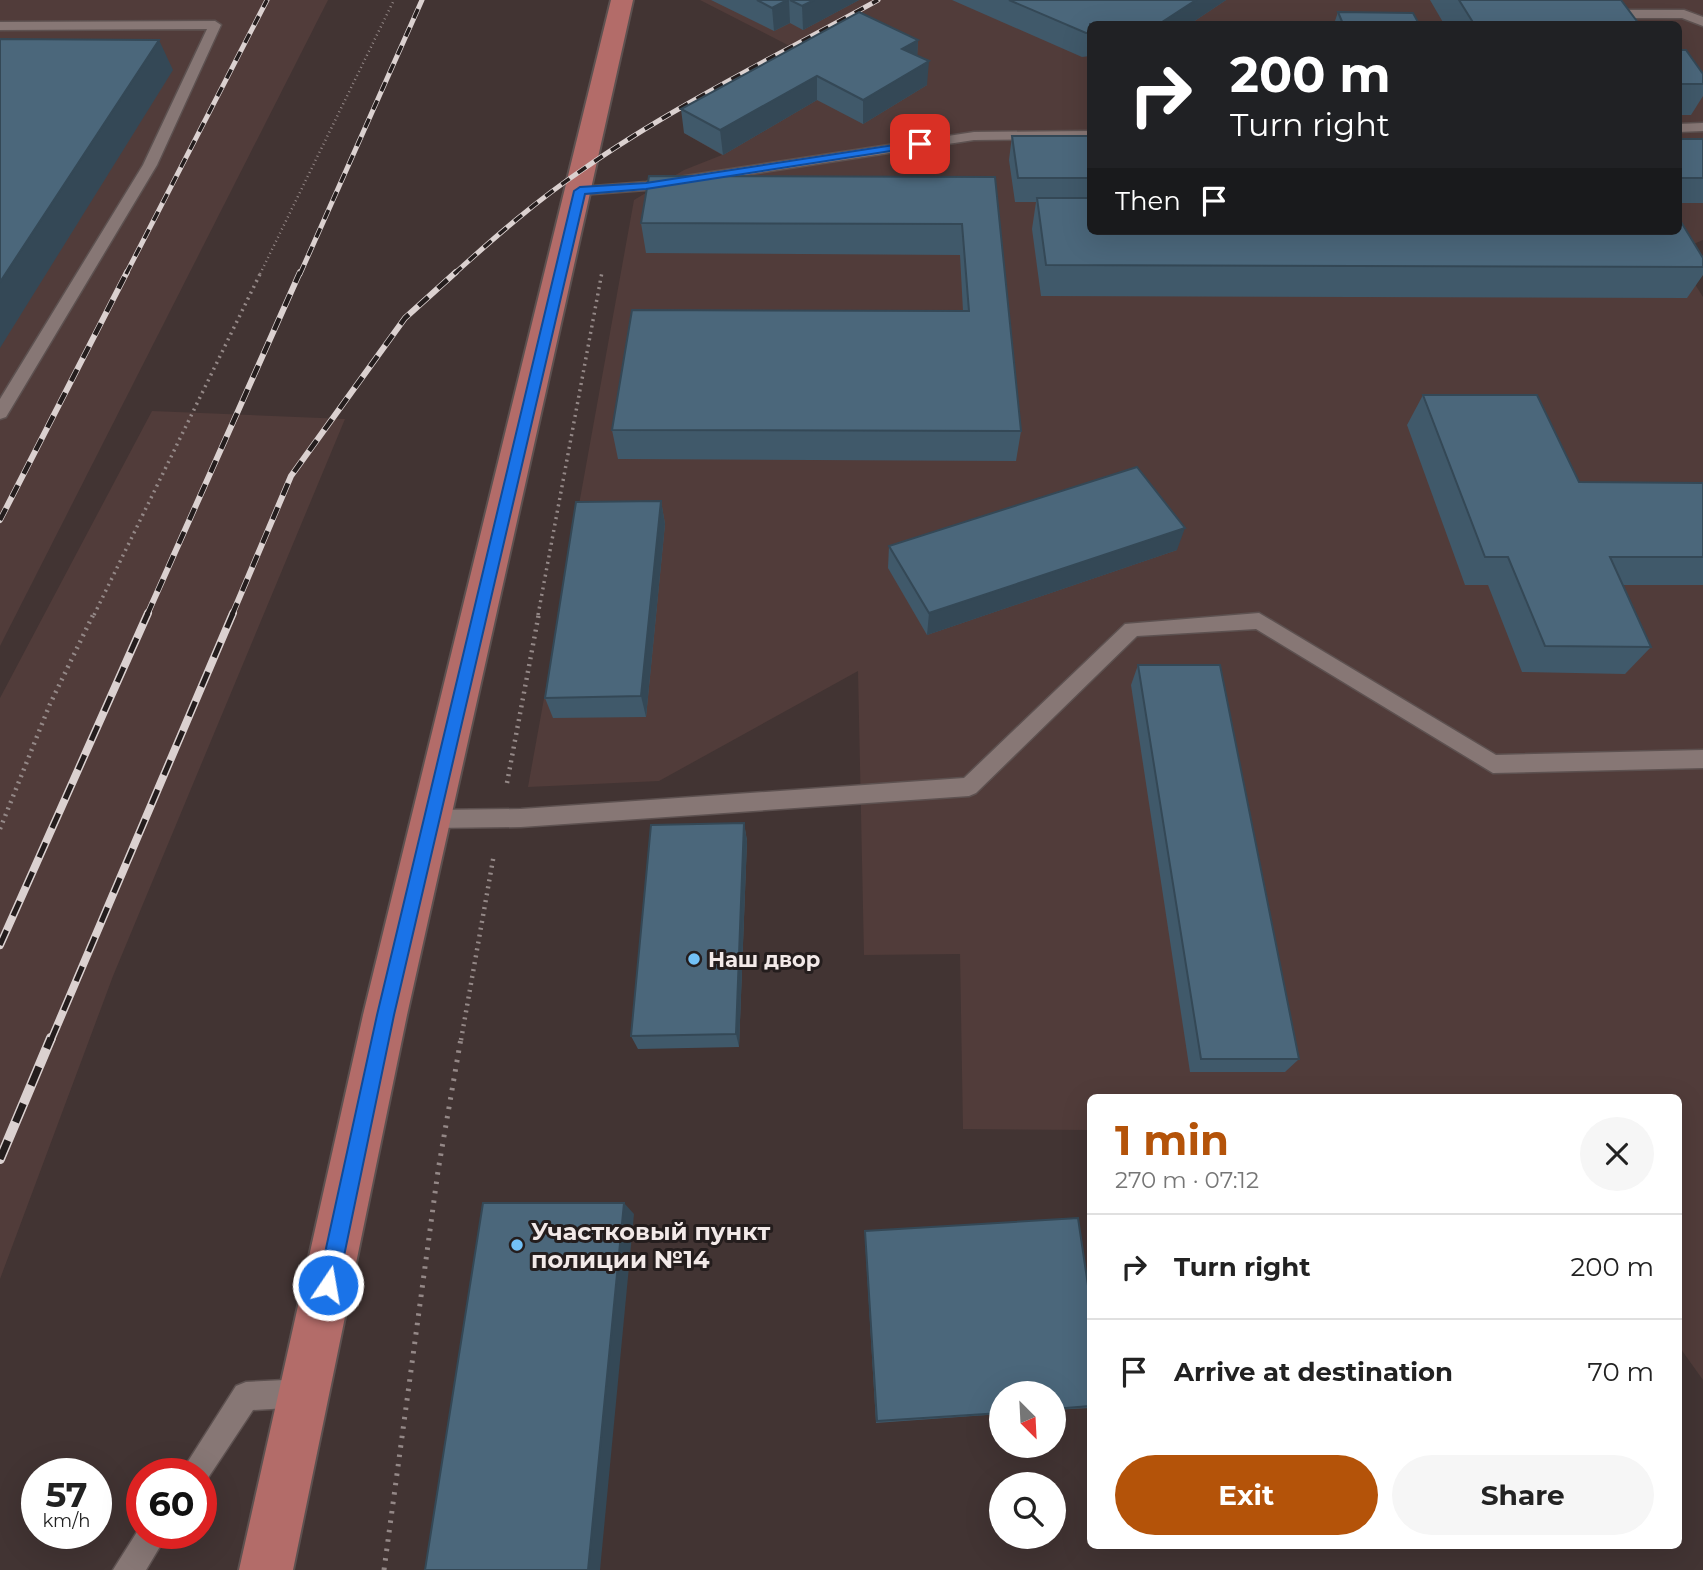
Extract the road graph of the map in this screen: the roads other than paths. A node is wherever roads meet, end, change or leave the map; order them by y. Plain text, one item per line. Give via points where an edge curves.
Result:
1 (1608, 0) edge
2 (625, 1) edge
3 (1622, 19) edge
4 (1703, 22) edge
5 (0, 26) edge
6 (1703, 127) edge
7 (1682, 128) edge
8 (1087, 135) edge
9 (580, 191) junction
10 (0, 413) edge
11 (1703, 759) edge
12 (432, 818) junction
13 (305, 1393) junction
14 (205, 1458) edge
15 (142, 1549) edge
16 (128, 1570) edge
17 (266, 1570) edge

1 - 3 lane
2 - 9 main road
3 - 4 lane via 1684,13
5 - 10 lane via 215,24 150,165
6 - 7 lane
8 - 9 lane via 974,136 646,186
9 - 12 main road
11 - 12 lane via 1493,764 1259,621 1132,629 969,787 521,818
12 - 13 main road
13 - 14 lane via 246,1396
13 - 17 main road
15 - 16 lane

